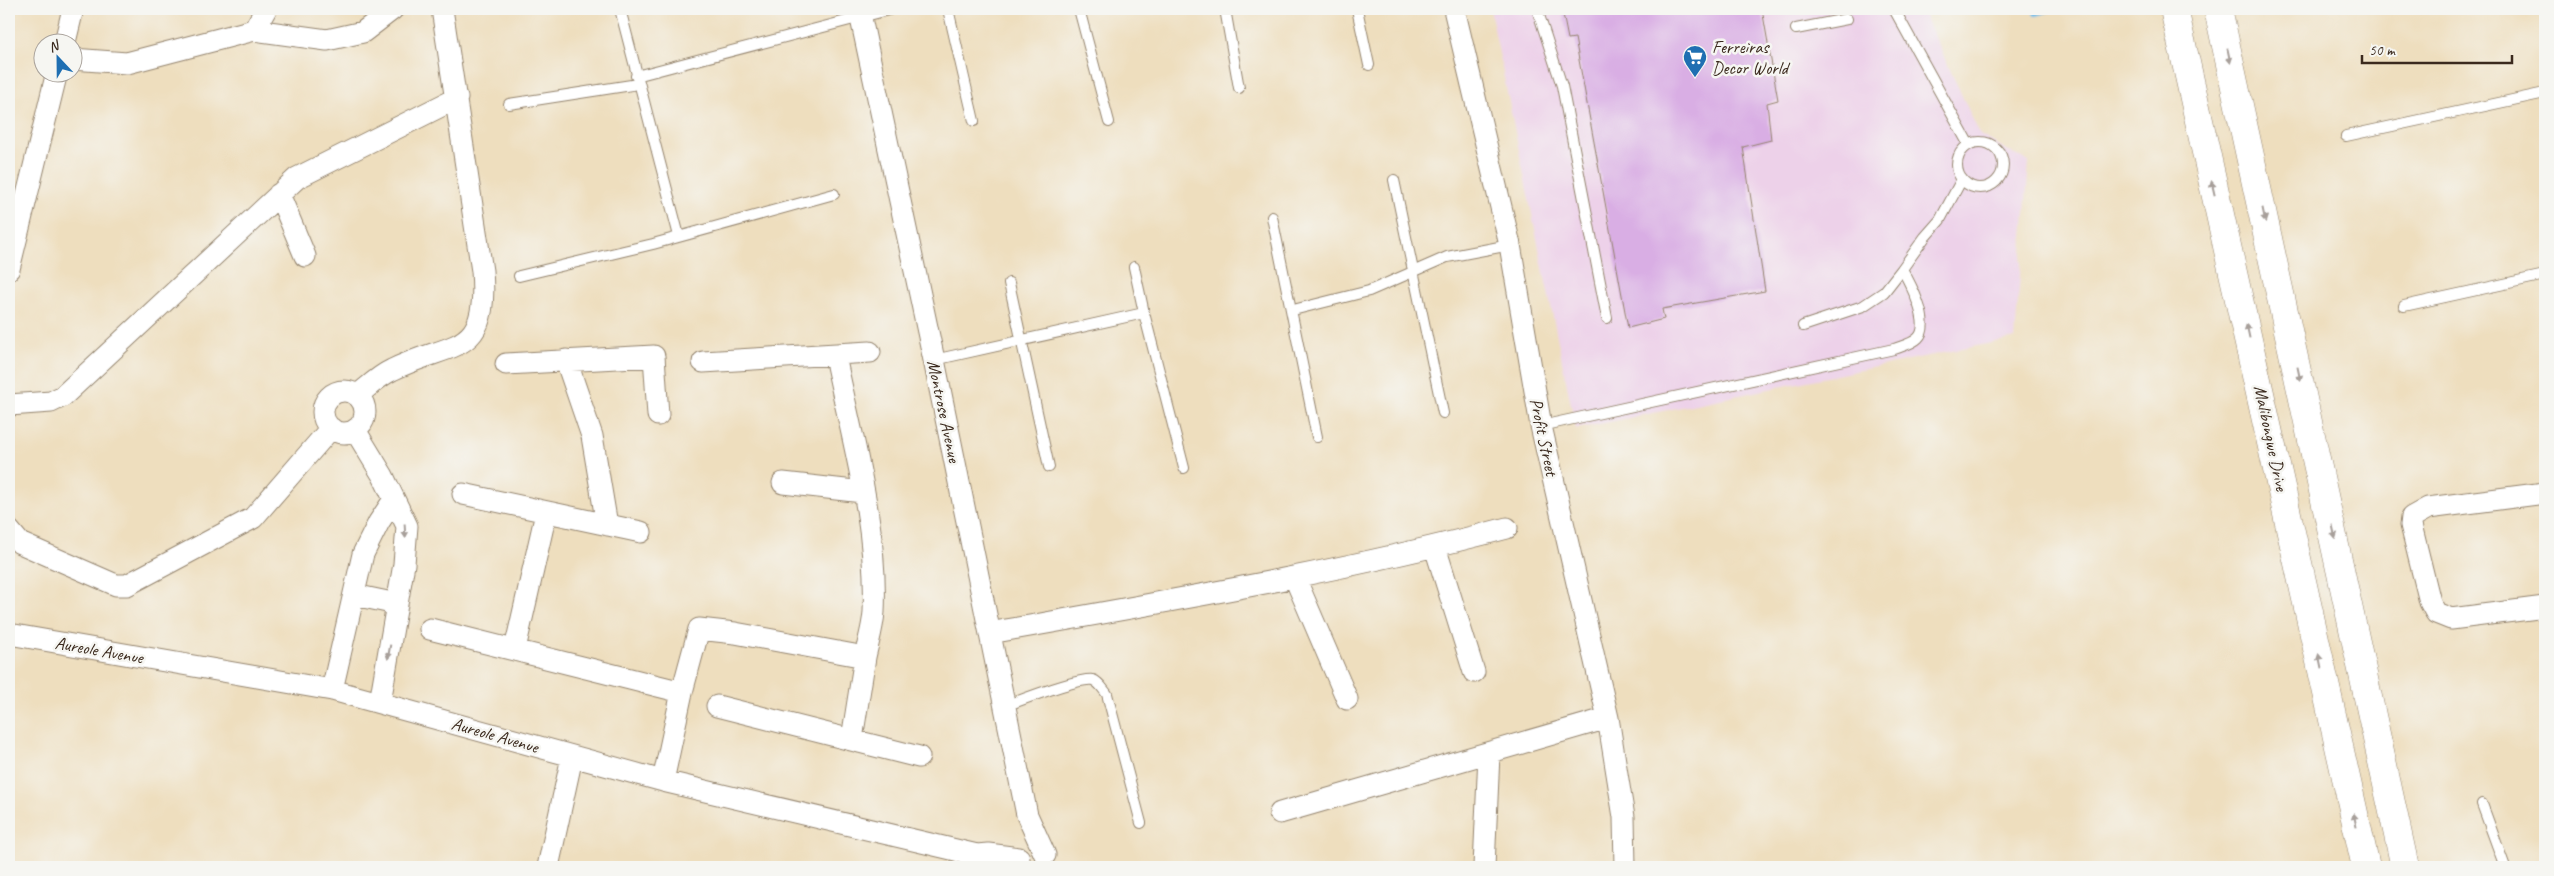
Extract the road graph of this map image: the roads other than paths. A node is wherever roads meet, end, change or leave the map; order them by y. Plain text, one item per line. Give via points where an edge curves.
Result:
1 (73, 9) edge
2 (266, 9) edge
3 (393, 9) edge
4 (442, 9) edge
5 (620, 9) edge
6 (892, 9) edge
7 (948, 9) edge
8 (1079, 9) edge
9 (1225, 9) edge
10 (1357, 9) edge
11 (1454, 9) edge
12 (1537, 9) edge
13 (1894, 9) edge
14 (2218, 9) edge
15 (859, 13) edge
16 (2173, 16) edge
17 (1847, 19) dead end
18 (1796, 29) dead end
19 (254, 30) junction
20 (67, 32) edge
21 (82, 60) edge
22 (1369, 65) dead end
23 (637, 80) junction
24 (55, 82) edge
25 (1239, 88) dead end
26 (2545, 93) edge
27 (458, 98) junction
28 (509, 104) dead end
29 (974, 121) dead end
30 (1109, 122) dead end
31 (2346, 136) dead end
32 (1969, 145) junction
33 (1962, 179) junction
34 (1394, 180) dead end
35 (279, 194) junction
36 (834, 194) dead end
37 (1272, 217) dead end
38 (679, 236) junction
39 (1510, 245) junction
40 (305, 256) dead end
41 (1134, 266) dead end
42 (9, 269) edge
43 (1902, 269) junction
44 (1412, 271) junction
45 (2545, 275) edge
46 (519, 276) dead end
47 (1009, 283) dead end
48 (2404, 306) dead end
49 (1293, 310) junction
50 (1144, 314) junction
51 (1607, 318) dead end
52 (1803, 326) dead end
53 (1020, 341) junction
54 (870, 352) dead end
55 (835, 356) junction
56 (566, 360) junction
57 (934, 360) junction
58 (702, 362) dead end
59 (506, 364) dead end
60 (358, 395) junction
61 (9, 405) edge
62 (1443, 413) dead end
63 (658, 415) dead end
64 (1541, 426) junction
65 (331, 428) junction
66 (355, 430) junction
67 (1317, 437) dead end
68 (1049, 467) dead end
69 (1184, 468) dead end
70 (783, 483) dead end
71 (863, 492) junction
72 (463, 494) dead end
73 (2545, 494) edge
74 (393, 501) junction
75 (546, 513) junction
76 (607, 525) junction
77 (1507, 528) dead end
78 (9, 530) edge
79 (641, 532) dead end
80 (1434, 547) junction
81 (1295, 578) junction
82 (354, 595) junction
83 (398, 604) junction
84 (2545, 606) edge
85 (430, 629) dead end
86 (9, 634) edge
87 (990, 634) junction
88 (515, 649) junction
89 (865, 657) junction
90 (1474, 672) dead end
91 (332, 690) junction
92 (682, 692) junction
93 (1347, 699) dead end
94 (380, 702) junction
95 (717, 706) dead end
96 (1005, 706) junction
97 (1608, 718) junction
98 (852, 739) junction
99 (1489, 754) junction
100 (572, 757) junction
101 (919, 757) dead end
102 (663, 781) junction
103 (2482, 804) dead end
104 (1280, 812) dead end
105 (1141, 823) dead end
106 (977, 855) junction
107 (1032, 860) edge
108 (548, 867) edge
109 (996, 867) edge
110 (1484, 867) edge
111 (1625, 867) edge
112 (2366, 867) edge
113 (2405, 867) edge
114 (2505, 867) edge

1 - 20 street
2 - 19 street
3 - 19 street via 363,32 327,40
4 - 27 street
5 - 23 lane
6 - 15 lane
7 - 29 lane
8 - 30 lane
9 - 25 lane
10 - 22 lane
11 - 39 street, Profit Street
12 - 51 lane via 1562,86
13 - 32 lane
14 -> 113 main road
15 - 23 lane
15 - 57 street, Montrose Avenue
112 -> 16 main road, Malibongwe Drive via 2240,296
17 - 18 lane
19 - 21 street via 127,63
23 - 28 lane
23 - 38 lane
24 - 42 street
26 - 31 lane
27 - 35 street via 297,178
27 - 60 street via 482,272 478,326 459,344 391,370
32 - 33 lane via 1957,163
32 - 33 lane via 1984,142 1998,150 2002,172 1999,179 1987,188 1972,187
33 - 43 lane via 1940,220
34 - 44 lane
35 - 40 street
35 - 61 street via 63,396 52,402
36 - 38 lane
37 - 49 lane
38 - 46 lane
39 - 44 lane via 1447,257
39 - 64 street, Profit Street
41 - 50 lane
43 - 52 lane via 1884,292 1863,306
43 - 64 lane via 1922,315 1920,337 1909,344
44 - 49 lane via 1369,292
44 - 62 lane
45 - 48 lane
47 - 53 lane
49 - 67 lane
50 - 53 lane
50 - 69 lane
53 - 57 lane
53 - 68 lane
54 - 55 street
55 - 58 street
55 - 71 street
56 - 59 street
56 - 63 street via 654,356
56 - 76 street via 592,436
57 - 87 street, Montrose Avenue
60 - 65 street via 342,390 328,398 323,414
60 - 66 street via 363,402 365,418
64 - 97 street, Profit Street
65 - 66 street via 347,433
65 - 78 street via 253,518 127,585 116,585 20,543
66 - 74 street via 383,476
70 - 71 street
71 - 89 street via 874,559 874,614
72 - 75 street
73 - 84 street via 2428,508 2412,517 2411,525 2430,602 2436,613 2451,619
74 - 82 street via 363,554
74 -> 83 street via 407,526
75 - 76 street
75 - 88 street
76 - 79 street
77 - 80 street
80 - 81 street
80 - 90 street
81 - 87 street
81 - 93 street
82 - 83 street
82 - 91 street
83 -> 94 street
85 - 88 street
86 - 91 street, Aureole Avenue
87 - 96 street, Montrose Avenue
88 - 92 street
89 - 92 street via 699,629
89 - 98 street
91 - 94 street, Aureole Avenue
92 - 102 street
94 - 100 street, Aureole Avenue
95 - 98 street
96 - 105 lane via 1080,682 1093,680 1100,685 1107,694
96 - 107 street, Montrose Avenue via 1027,815
97 - 99 street
97 - 111 street, Profit Street via 1624,817
98 - 101 street
99 - 104 street
99 - 110 street
100 - 102 street, Aureole Avenue
100 - 108 street
102 - 106 street, Aureole Avenue
103 - 114 lane
106 - 107 street, Aureole Avenue
106 - 109 street, Aureole Avenue

